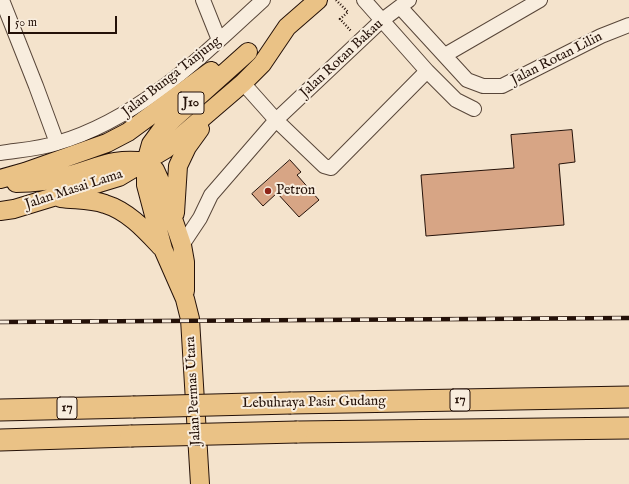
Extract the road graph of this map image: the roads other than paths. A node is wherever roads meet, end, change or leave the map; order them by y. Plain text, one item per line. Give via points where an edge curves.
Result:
1 (2, 0) edge
2 (202, 0) edge
3 (263, 0) edge
4 (318, 0) edge
5 (364, 0) edge
6 (540, 0) edge
7 (405, 3) edge
8 (382, 21) junction
9 (629, 25) edge
10 (287, 27) junction
11 (219, 40) junction
12 (248, 52) junction
13 (445, 55) junction
14 (427, 71) junction
15 (243, 83) junction
16 (217, 106) junction
17 (474, 109) dead end
18 (276, 120) junction
19 (57, 143) junction
20 (0, 154) edge
21 (146, 162) junction
22 (0, 179) edge
23 (0, 184) edge
24 (56, 197) junction
25 (0, 211) edge
26 (175, 221) junction
27 (182, 245) junction
28 (163, 249) junction
29 (186, 299) junction
30 (629, 397) edge
31 (0, 410) edge
32 (629, 428) edge
33 (0, 440) edge
34 (200, 484) edge

1 - 19 street
2 - 11 street
3 - 11 street, Jalan Bunga Tanjung
4 - 10 main road, Jalan Masai Lama / J10
5 - 8 street
6 - 13 street
7 - 8 street, Jalan Rotan Bakau
7 - 13 street
8 - 14 street
8 - 18 street, Jalan Rotan Bakau
9 - 13 street, Jalan Rotan Lilin via 601,36 502,86 483,86 467,80
10 - 12 main road
10 - 15 main road, Jalan Masai Lama / J10 via 262,64
11 - 19 street, Jalan Bunga Tanjung via 164,86 120,117
12 - 21 main road, J10 via 162,129 151,144
12 - 22 main road via 215,68 128,132 107,143
14 - 17 street via 456,100
14 - 18 street via 331,168 324,166
15 - 16 main road, Jalan Masai Lama / J10
15 - 18 street
16 - 21 main road, Jalan Masai Lama / J10 via 166,149
16 - 26 main road via 187,147 178,166
18 - 27 street, Jalan Rotan Bakau via 211,194 200,218
19 - 20 street, Jalan Bunga Tanjung
21 - 23 main road, Jalan Masai Lama via 129,159 69,176
21 - 24 main road, Jalan Masai Lama / J10 via 119,177
21 - 26 main road, Jalan Permas Utara via 155,170
21 - 28 main road, Jalan Permas Utara via 146,185
24 - 25 main road, Jalan Masai Lama / J10
24 - 28 main road via 104,203 123,212 140,225
26 - 27 main road, Jalan Permas Utara
27 - 29 main road, Jalan Permas Utara
28 - 29 main road, Jalan Permas Utara
29 - 34 main road, Jalan Permas Utara via 190,319
30 - 31 highway, Lebuhraya Pasir Gudang / 17, bridge
32 - 33 highway, Lebuhraya Pasir Gudang / 17, bridge via 297,432

